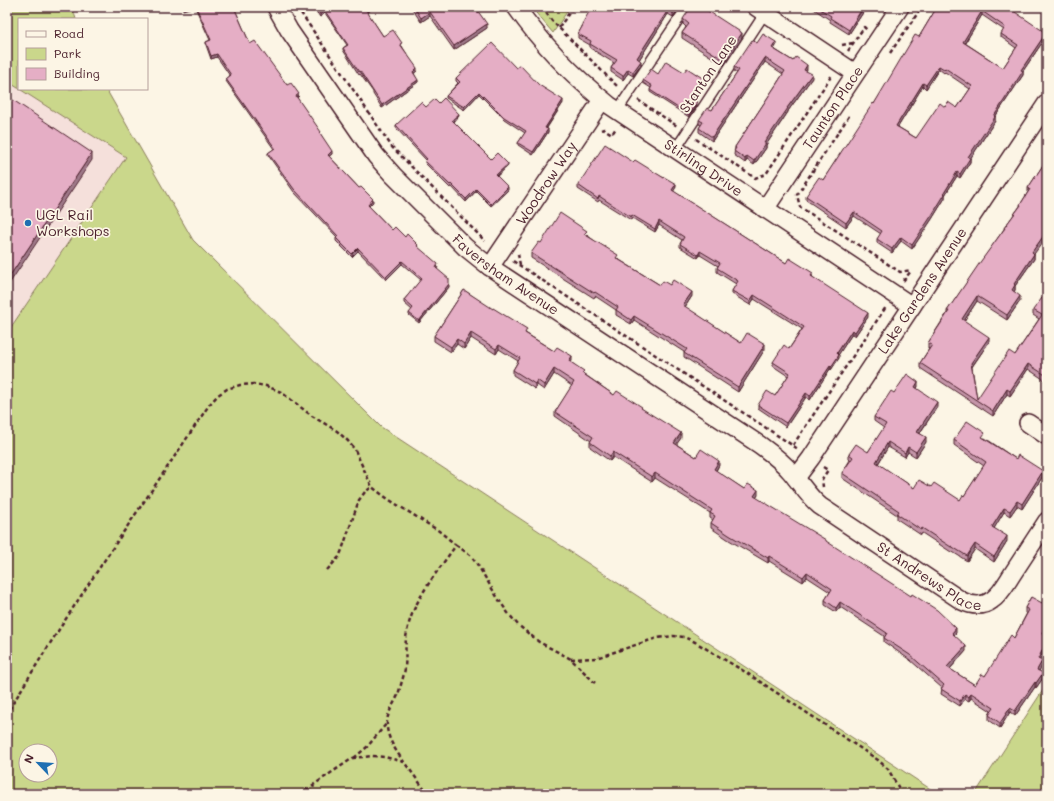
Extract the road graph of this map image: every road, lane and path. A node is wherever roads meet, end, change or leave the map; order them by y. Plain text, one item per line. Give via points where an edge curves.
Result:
1 (276, 7) edge
2 (297, 7) edge
3 (516, 7) edge
4 (542, 7) edge
5 (573, 7) edge
6 (687, 7) edge
7 (900, 7) edge
8 (761, 10) edge
9 (558, 28) junction
10 (854, 42) dead end
11 (840, 63) junction
12 (855, 73) junction
13 (628, 94) junction
14 (602, 100) junction
15 (1047, 103) edge
16 (617, 111) junction
17 (851, 113) dead end
18 (675, 150) junction
19 (755, 178) dead end
20 (765, 209) junction
21 (500, 252) junction
22 (490, 267) junction
23 (895, 294) junction
24 (912, 306) junction
25 (1028, 423) dead end
26 (1047, 436) edge
27 (793, 446) junction
28 (811, 458) junction
29 (796, 478) junction
30 (372, 487) junction
31 (823, 488) dead end
32 (1047, 521) edge
33 (456, 544) junction
34 (327, 570) dead end
35 (572, 659) junction
36 (596, 683) dead end
37 (8, 710) edge
38 (7, 716) edge
39 (387, 723) junction
40 (354, 758) junction
41 (404, 762) junction
42 (315, 784) junction
43 (7, 785) edge
44 (8, 794) edge
45 (300, 794) edge
46 (310, 794) edge
47 (428, 794) edge
48 (902, 794) edge

1 - 22 street, Faversham Avenue via 376,156 464,247
2 - 21 path via 392,147 490,246
3 - 14 street, Stirling Drive via 542,41
4 - 9 path
5 - 9 path
6 - 13 lane
7 - 12 street, Taunton Place
8 - 11 street
8 - 18 lane, Stanton Lane
9 - 13 path
10 - 11 path
11 - 12 street
11 - 19 path via 766,174
12 - 20 street, Taunton Place
13 - 16 lane
14 - 16 street, Stirling Drive
14 - 21 street, Woodrow Way
15 - 24 street, Lake Gardens Avenue
16 - 18 street, Stirling Drive
17 - 23 path via 797,195 800,207 900,272 911,270
18 - 20 street, Stirling Drive
20 - 23 street, Stirling Drive
21 - 22 street, Woodrow Way
21 - 27 path
22 - 29 street, Faversham Avenue via 760,445
23 - 24 street, Stirling Drive
23 - 27 path
24 - 28 street, Lake Gardens Avenue
25 - 26 street
27 - 28 path
28 - 29 street, Lake Gardens Avenue
28 - 31 path via 828,470 822,478
29 - 32 street, St Andrews Place via 808,494 826,510 962,601 972,605 981,605 997,596
30 - 33 path
30 - 34 path via 359,500 339,557
30 - 37 path via 355,450 348,441 280,392 253,384 227,389 209,405
33 - 35 path via 477,564 518,625 539,642
33 - 39 path via 430,582 409,620 404,674
35 - 36 path
35 - 48 path via 596,658 657,638 684,637 747,673 878,760 888,769
37 - 38 path
39 - 40 path
39 - 41 path via 396,751
40 - 41 path via 386,757
40 - 42 path
41 - 47 path
42 - 45 path
42 - 46 path
43 - 44 path

